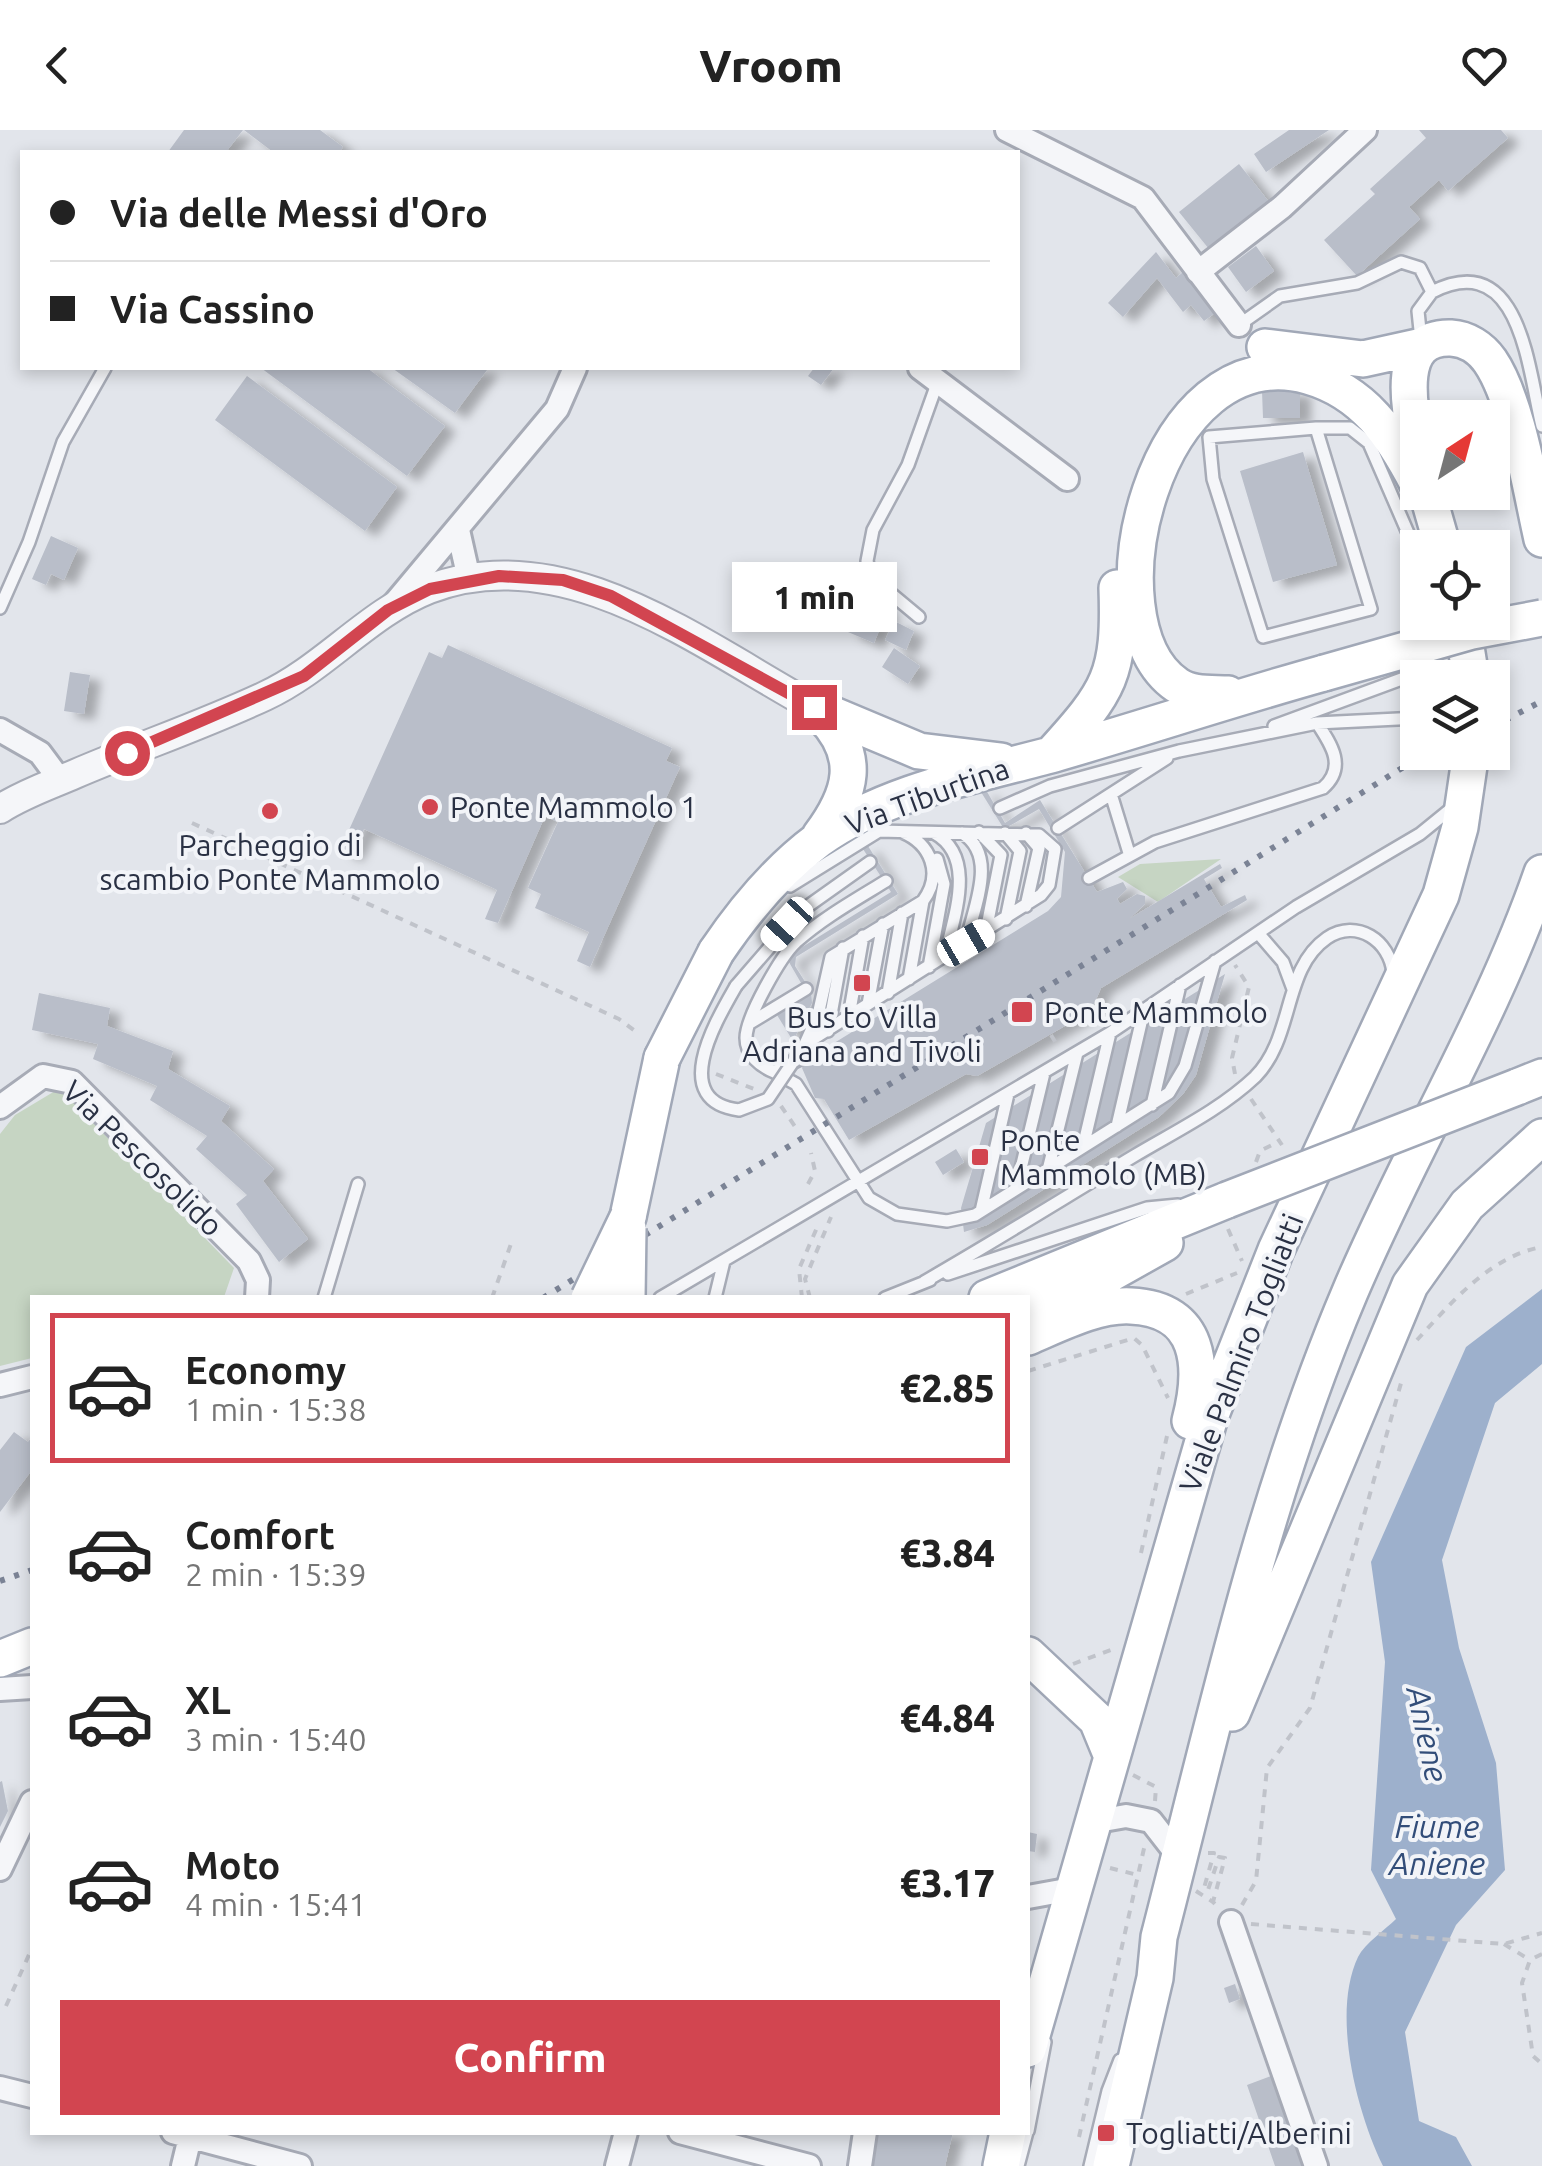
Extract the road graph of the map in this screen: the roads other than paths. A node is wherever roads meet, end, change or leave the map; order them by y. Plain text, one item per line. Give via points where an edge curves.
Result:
1 (1006, 130) edge
2 (1364, 130) edge
3 (1198, 272) junction
4 (1432, 292) junction
5 (1240, 325) joint
6 (1422, 346) junction
7 (104, 370) edge
8 (574, 370) edge
9 (929, 374) edge
10 (1410, 400) edge
11 (1542, 426) edge
12 (1316, 428) junction
13 (1400, 455) edge
14 (1067, 480) dead end
15 (458, 530) junction
16 (1406, 530) edge
17 (1542, 539) edge
18 (435, 554) junction
19 (456, 582) junction
20 (0, 608) edge
21 (388, 610) junction
22 (920, 617) dead end
23 (1542, 618) edge
24 (1437, 640) edge
25 (1244, 695) junction
26 (814, 707) junction
27 (1400, 719) edge
28 (1317, 723) junction
29 (0, 730) edge
30 (1245, 739) junction
31 (1179, 751) junction
32 (1052, 754) junction
33 (1016, 762) junction
34 (1468, 770) edge
35 (60, 780) junction
36 (1111, 794) junction
37 (1466, 794) junction
38 (1000, 808) dead end
39 (0, 809) edge
40 (1058, 828) dead end
41 (887, 830) junction
42 (928, 831) junction
43 (961, 832) junction
44 (979, 832) junction
45 (1004, 833) junction
46 (1026, 833) junction
47 (916, 840) junction
48 (816, 842) junction
49 (1129, 853) junction
50 (870, 862) dead end
51 (1542, 873) edge
52 (1089, 878) dead end
53 (886, 881) dead end
54 (923, 901) junction
55 (1026, 906) junction
56 (902, 913) junction
57 (1006, 919) junction
58 (883, 924) junction
59 (986, 932) junction
60 (1258, 933) junction
61 (862, 936) junction
62 (966, 943) junction
63 (842, 948) junction
64 (716, 952) junction
65 (945, 957) junction
66 (1215, 961) junction
67 (929, 967) junction
68 (910, 979) junction
69 (1180, 985) junction
70 (806, 989) dead end
71 (1294, 989) junction
72 (888, 993) junction
73 (868, 1004) junction
74 (1387, 1009) junction
75 (1144, 1010) junction
76 (849, 1016) junction
77 (750, 1023) junction
78 (828, 1031) junction
79 (1110, 1033) junction
80 (804, 1050) junction
81 (1077, 1053) junction
82 (774, 1072) junction
83 (1044, 1073) junction
84 (1529, 1082) edge
85 (1008, 1094) junction
86 (1152, 1105) junction
87 (0, 1107) edge
88 (1118, 1126) junction
89 (1542, 1137) edge
90 (1083, 1147) junction
91 (1048, 1170) junction
92 (856, 1181) junction
93 (358, 1184) dead end
94 (1016, 1190) junction
95 (1227, 1200) junction
96 (981, 1211) junction
97 (628, 1217) junction
98 (726, 1257) junction
99 (924, 1282) junction
100 (257, 1295) edge
101 (325, 1295) edge
102 (590, 1295) edge
103 (627, 1295) edge
104 (665, 1295) edge
105 (715, 1295) edge
106 (892, 1295) edge
107 (994, 1295) edge
108 (1030, 1310) edge
109 (1030, 1335) edge
110 (30, 1378) edge
111 (0, 1385) edge
112 (1155, 1554) junction
113 (1030, 1656) edge
114 (1127, 1658) junction
115 (15, 1663) edge
116 (1063, 1672) junction
117 (30, 1684) edge
118 (1122, 1763) junction
119 (1200, 1776) junction
120 (30, 1810) edge
121 (1092, 1822) junction
122 (24, 1835) edge
123 (0, 1869) edge
124 (1184, 1873) junction
125 (1084, 1877) junction
126 (1030, 1896) edge
127 (1232, 1922) road end
128 (1160, 1937) junction
129 (1048, 1969) junction
130 (1030, 2040) edge
131 (0, 2088) edge
132 (30, 2096) edge
133 (1030, 2119) edge
134 (181, 2135) edge
135 (625, 2135) edge
136 (691, 2135) edge
137 (865, 2135) edge
138 (1007, 2135) edge
139 (1026, 2135) edge
140 (182, 2166) edge
141 (300, 2166) edge
142 (617, 2166) edge
143 (809, 2166) edge
144 (860, 2166) edge
145 (1000, 2166) edge
146 (1018, 2166) edge
147 (1090, 2166) edge
148 (1111, 2166) edge
149 (1316, 2166) edge

1 - 3 street via 1144,198
2 - 3 street
3 - 5 street
4 - 5 lane via 1420,268 1401,262 1357,283 1280,296
4 - 6 lane via 1418,311
4 - 11 lane via 1471,283 1506,301 1515,313
6 - 10 main road via 1412,362
6 - 17 main road via 1458,338 1490,362 1506,398
6 - 32 main road via 1363,359 1258,348 1229,356 1190,384 1151,440 1127,502 1118,544 1113,672
7 - 20 lane via 63,442
8 - 15 street via 557,409
9 - 14 street
9 - 22 lane via 908,465 868,549 871,577
12 - 12 lane via 1371,609 1262,637 1214,479 1210,437
12 - 16 lane via 1350,428 1368,444
13 - 25 main road via 1376,416 1344,391 1276,371 1250,373 1215,390 1165,457 1145,507 1137,563 1139,614 1150,652 1172,682 1189,691
15 - 18 street
15 - 19 street
18 - 19 street
18 - 21 street
19 - 21 street
19 - 26 street via 548,578 611,596
21 - 35 street via 280,689
23 - 25 main road, Via Tiburtina, bridge
24 - 30 lane via 1417,673
25 - 32 main road, Via Tiburtina
26 - 33 main road via 918,751
26 - 48 main road via 844,743 852,772
27 - 28 lane
28 - 30 lane
28 - 49 lane via 1336,756 1334,776 1323,788
29 - 35 street via 40,753
30 - 31 lane
31 - 36 lane
31 - 38 lane via 1050,786
32 - 33 main road, Via Tiburtina
33 - 48 main road, Via Tiburtina via 862,816
34 - 37 main road, Viale Palmiro Togliatti
35 - 39 street
36 - 40 lane
36 - 49 lane
37 - 60 lane via 1420,834
37 - 74 main road, Viale Palmiro Togliatti via 1445,883
41 - 42 lane
41 - 47 lane
41 - 64 lane via 797,880
42 - 43 lane
42 - 65 lane via 949,844 960,879
43 - 44 lane
43 - 62 lane via 978,846 983,866
44 - 45 lane
44 - 59 lane via 1001,855
45 - 46 lane
45 - 57 lane via 1019,855
46 - 55 lane via 1038,848
46 - 55 lane via 1043,836 1055,849 1048,885
47 - 54 lane via 934,872
47 - 67 lane via 937,858 943,889
48 - 64 main road, Via Tiburtina via 759,897
49 - 52 lane
50 - 80 lane, bridge via 800,911 736,986 700,1064 703,1086 734,1110 760,1104
51 - 119 main road via 1486,1017 1350,1291 1258,1549
53 - 77 lane via 786,951
54 - 56 lane
54 - 68 lane
55 - 57 lane
56 - 58 lane
56 - 72 lane
57 - 59 lane
58 - 61 lane
58 - 73 lane
59 - 62 lane
60 - 66 lane
60 - 71 lane
61 - 63 lane
61 - 76 lane
62 - 65 lane
63 - 78 lane
63 - 80 lane via 829,961
64 - 97 main road, Via Tiburtina, bridge via 666,1046
65 - 67 lane
66 - 69 lane
66 - 86 lane via 1176,1086
67 - 68 lane
68 - 72 lane
69 - 75 lane
69 - 86 lane
70 - 77 lane
71 - 74 lane via 1321,943 1356,930 1389,954
71 - 99 lane via 1275,1051 1243,1087
72 - 73 lane
73 - 76 lane
74 - 112 main road, Viale Palmiro Togliatti via 1254,1300
75 - 79 lane
75 - 88 lane
76 - 78 lane
77 - 82 lane via 751,1054
78 - 80 lane
79 - 81 lane
79 - 90 lane
80 - 82 lane
81 - 83 lane
81 - 91 lane
82 - 92 lane via 796,1084
83 - 85 lane
83 - 94 lane
84 - 95 main road, bridge
85 - 92 lane
85 - 96 lane
86 - 88 lane
87 - 100 street, Via Pescosolido via 43,1076 72,1082 249,1261
88 - 90 lane
89 - 119 main road via 1467,1205 1410,1284 1276,1615
90 - 91 lane
91 - 94 lane
92 - 96 lane via 868,1198 896,1214 946,1221
92 - 98 lane
93 - 101 lane
94 - 96 lane
95 - 99 lane via 1147,1208
95 - 107 main road
95 - 108 main road via 1145,1258
97 - 102 main road, Via Tiburtina, bridge
97 - 103 main road, bridge
98 - 104 lane
98 - 105 lane
99 - 106 lane
109 - 112 main road via 1099,1310 1131,1306 1164,1315 1190,1338 1199,1382
110 - 111 street
112 - 114 main road, Viale Palmiro Togliatti
113 - 116 main road
114 - 116 main road via 1101,1686
114 - 118 main road, Viale Palmiro Togliatti
115 - 117 street
116 - 118 main road
118 - 121 main road, Viale Palmiro Togliatti
119 - 124 main road
120 - 122 street
121 - 124 street via 1126,1816 1150,1821
121 - 125 main road, Viale Palmiro Togliatti
122 - 123 street
124 - 128 main road
125 - 126 street
125 - 129 main road, Viale Palmiro Togliatti
127 - 149 street
128 - 147 lane via 1140,1980
128 - 148 main road
129 - 130 main road, Viale Palmiro Togliatti
129 - 133 lane, Viale Palmiro Togliatti via 1043,2064
131 - 132 street
134 - 140 street
134 - 141 street
135 - 142 street
136 - 143 street
137 - 144 street
138 - 145 main road
139 - 146 lane, Viale Palmiro Togliatti

